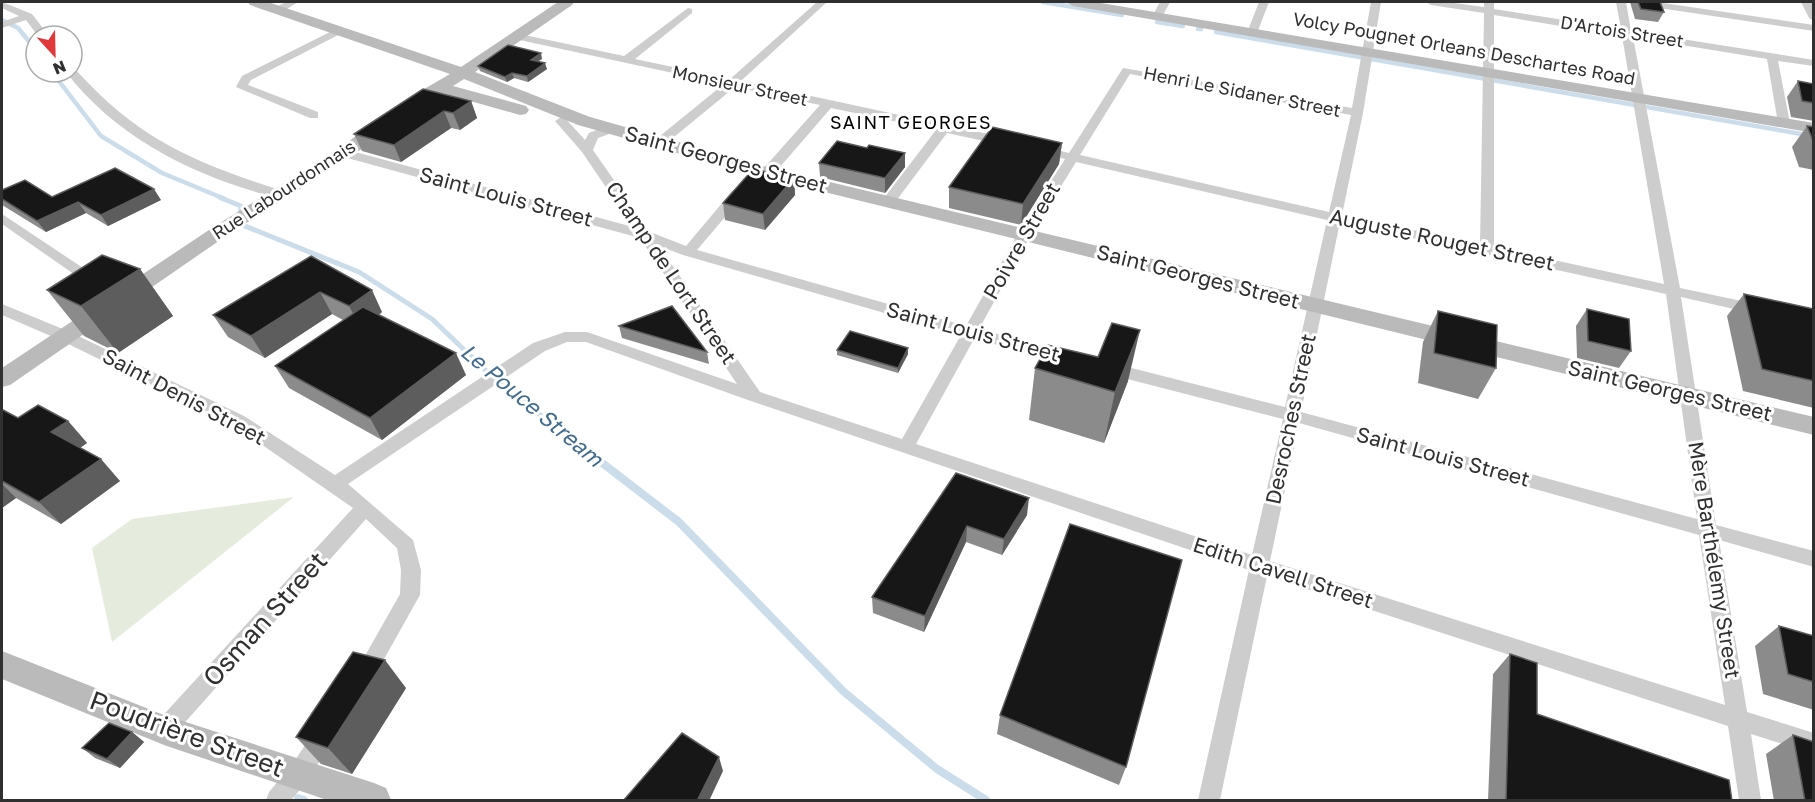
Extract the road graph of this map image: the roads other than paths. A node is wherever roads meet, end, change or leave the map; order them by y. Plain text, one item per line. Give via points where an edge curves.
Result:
1 (255, 2) edge
2 (293, 2) edge
3 (567, 2) edge
4 (822, 2) edge
5 (1073, 2) edge
6 (1165, 2) edge
7 (1264, 2) edge
8 (1376, 2) edge
9 (1431, 2) edge
10 (1621, 2) edge
11 (1639, 2) edge
12 (1806, 2) edge
13 (2, 4) edge
14 (1489, 6) edge
15 (278, 10) junction
16 (688, 11) dead end
17 (28, 16) junction
18 (1157, 17) junction
19 (1814, 18) edge
20 (34, 24) edge
21 (2, 25) edge
22 (1814, 28) edge
23 (338, 31) junction
24 (1628, 32) junction
25 (1252, 33) junction
26 (515, 36) junction
27 (1772, 56) junction
28 (1366, 57) junction
29 (625, 61) junction
30 (1814, 63) edge
31 (1127, 70) joint
32 (463, 73) junction
33 (1488, 78) junction
34 (82, 84) edge
35 (731, 84) junction
36 (439, 87) junction
37 (520, 96) junction
38 (1639, 104) junction
39 (827, 105) junction
40 (504, 106) junction
41 (1357, 113) junction
42 (314, 115) dead end
43 (561, 121) junction
44 (584, 121) junction
45 (1784, 123) junction
46 (944, 128) junction
47 (1814, 128) edge
48 (611, 129) junction
49 (659, 142) junction
50 (587, 150) junction
51 (344, 153) junction
52 (1072, 157) junction
53 (763, 171) junction
54 (278, 194) junction
55 (888, 202) junction
56 (1335, 217) junction
57 (2, 218) edge
58 (645, 235) junction
59 (1024, 235) junction
60 (1487, 250) junction
61 (688, 252) junction
62 (1674, 291) junction
63 (119, 298) junction
64 (1316, 306) junction
65 (5, 310) edge
66 (1767, 311) edge
67 (969, 332) junction
68 (65, 336) junction
69 (2, 379) edge
70 (754, 396) junction
71 (1687, 396) junction
72 (1291, 415) junction
73 (1814, 426) edge
74 (906, 447) junction
75 (335, 484) junction
76 (365, 507) junction
77 (1709, 529) junction
78 (1814, 559) edge
79 (1259, 565) junction
80 (2, 664) edge
81 (350, 696) edge
82 (338, 716) edge
83 (1739, 722) junction
84 (164, 730) junction
85 (1814, 744) edge
86 (299, 774) junction
87 (277, 801) edge
88 (374, 801) edge
89 (1209, 801) edge
90 (1750, 801) edge

1 - 15 main road, Saint Georges Street
2 - 15 street
3 - 26 main road, Rue Labourdonnais
4 - 35 street
5 - 18 main road, Volcy Pougnet Orleans Deschartes Road
6 - 18 street
7 - 25 street
8 - 28 street, Desroches Street
9 - 14 street, D'Artois Street
10 - 24 street, Mère Barthélemy Street
11 - 22 street
12 - 19 street
13 - 17 street
14 - 24 street, D'Artois Street
14 - 33 street
15 - 23 main road, Saint Georges Street
16 - 29 street
17 - 20 street
17 - 21 street
18 - 25 main road, Volcy Pougnet Orleans Deschartes Road
23 - 32 main road, Saint Georges Street
23 - 42 street via 243,83 242,87
24 - 27 street, D'Artois Street
24 - 38 street, Mère Barthélemy Street
25 - 28 main road, Volcy Pougnet Orleans Deschartes Road
26 - 29 street, Monsieur Street
26 - 32 main road, Rue Labourdonnais
27 - 30 street, D'Artois Street
27 - 45 street
28 - 33 main road, Volcy Pougnet Orleans Deschartes Road
28 - 41 street, Desroches Street
29 - 35 street, Monsieur Street
31 - 41 street, Henri Le Sidaner Street
31 - 52 street, Poivre Street
32 - 36 main road, Rue Labourdonnais
32 - 37 main road, Saint Georges Street
33 - 38 main road, Volcy Pougnet Orleans Deschartes Road
33 - 60 street
34 - 54 street via 123,125 180,159
35 - 39 street, Monsieur Street
35 - 49 street
36 - 40 main road, Saint Georges Street
36 - 51 main road, Rue Labourdonnais
37 - 40 main road
37 - 44 main road, Saint Georges Street
38 - 45 main road, Volcy Pougnet Orleans Deschartes Road
38 - 62 street, Mère Barthélemy Street
39 - 46 street, Monsieur Street
39 - 53 street
40 - 43 main road, Saint Georges Street
41 - 56 street, Desroches Street
43 - 44 main road, Saint Georges Street
43 - 50 street, Champ de Lort Street
44 - 48 main road, Saint Georges Street
45 - 47 main road, Volcy Pougnet Orleans Deschartes Road
46 - 52 street, Monsieur Street
46 - 55 street
48 - 49 main road, Saint Georges Street
48 - 50 street via 593,136
49 - 53 main road, Saint Georges Street
50 - 58 street, Champ de Lort Street
51 - 54 main road, Rue Labourdonnais
51 - 58 street, Saint Louis Street
52 - 56 street, Auguste Rouget Street
52 - 59 street, Poivre Street
53 - 55 main road, Saint Georges Street
53 - 61 street
54 - 63 main road, Rue Labourdonnais
55 - 59 main road, Saint Georges Street
56 - 60 street, Auguste Rouget Street
56 - 64 street, Desroches Street
57 - 63 street
58 - 61 street, Saint Louis Street
58 - 70 street, Champ de Lort Street
59 - 64 main road, Saint Georges Street
59 - 67 street, Poivre Street
60 - 62 street, Auguste Rouget Street
61 - 67 street, Saint Louis Street
62 - 66 street, Auguste Rouget Street
62 - 71 street, Mère Barthélemy Street
63 - 68 main road, Rue Labourdonnais
64 - 71 main road, Saint Georges Street
64 - 72 street, Desroches Street
65 - 68 street, Saint Denis Street
65 - 68 street, Saint Denis Street
67 - 72 street, Saint Louis Street
67 - 74 street, Poivre Street
68 - 69 main road, Rue Labourdonnais
68 - 75 street, Saint Denis Street via 238,420
70 - 74 street, Edith Cavell Street
70 - 75 street, Edith Cavell Street via 576,335 551,341
71 - 73 main road, Saint Georges Street
71 - 77 street, Mère Barthélemy Street
72 - 77 street, Saint Louis Street
72 - 79 street, Desroches Street
74 - 79 street, Edith Cavell Street
75 - 76 street, Saint Denis Street
76 - 81 street, Saint Denis Street via 406,545 410,595
76 - 84 street, Osman Street
77 - 78 street, Saint Louis Street
77 - 83 street, Mère Barthélemy Street
79 - 83 street, Edith Cavell Street
79 - 89 street, Desroches Street
80 - 84 main road, Poudrière Street
82 - 86 street
83 - 85 street, Edith Cavell Street
83 - 90 street, Mère Barthélemy Street
84 - 86 main road, Poudrière Street
86 - 87 street
86 - 88 main road, Poudrière Street

